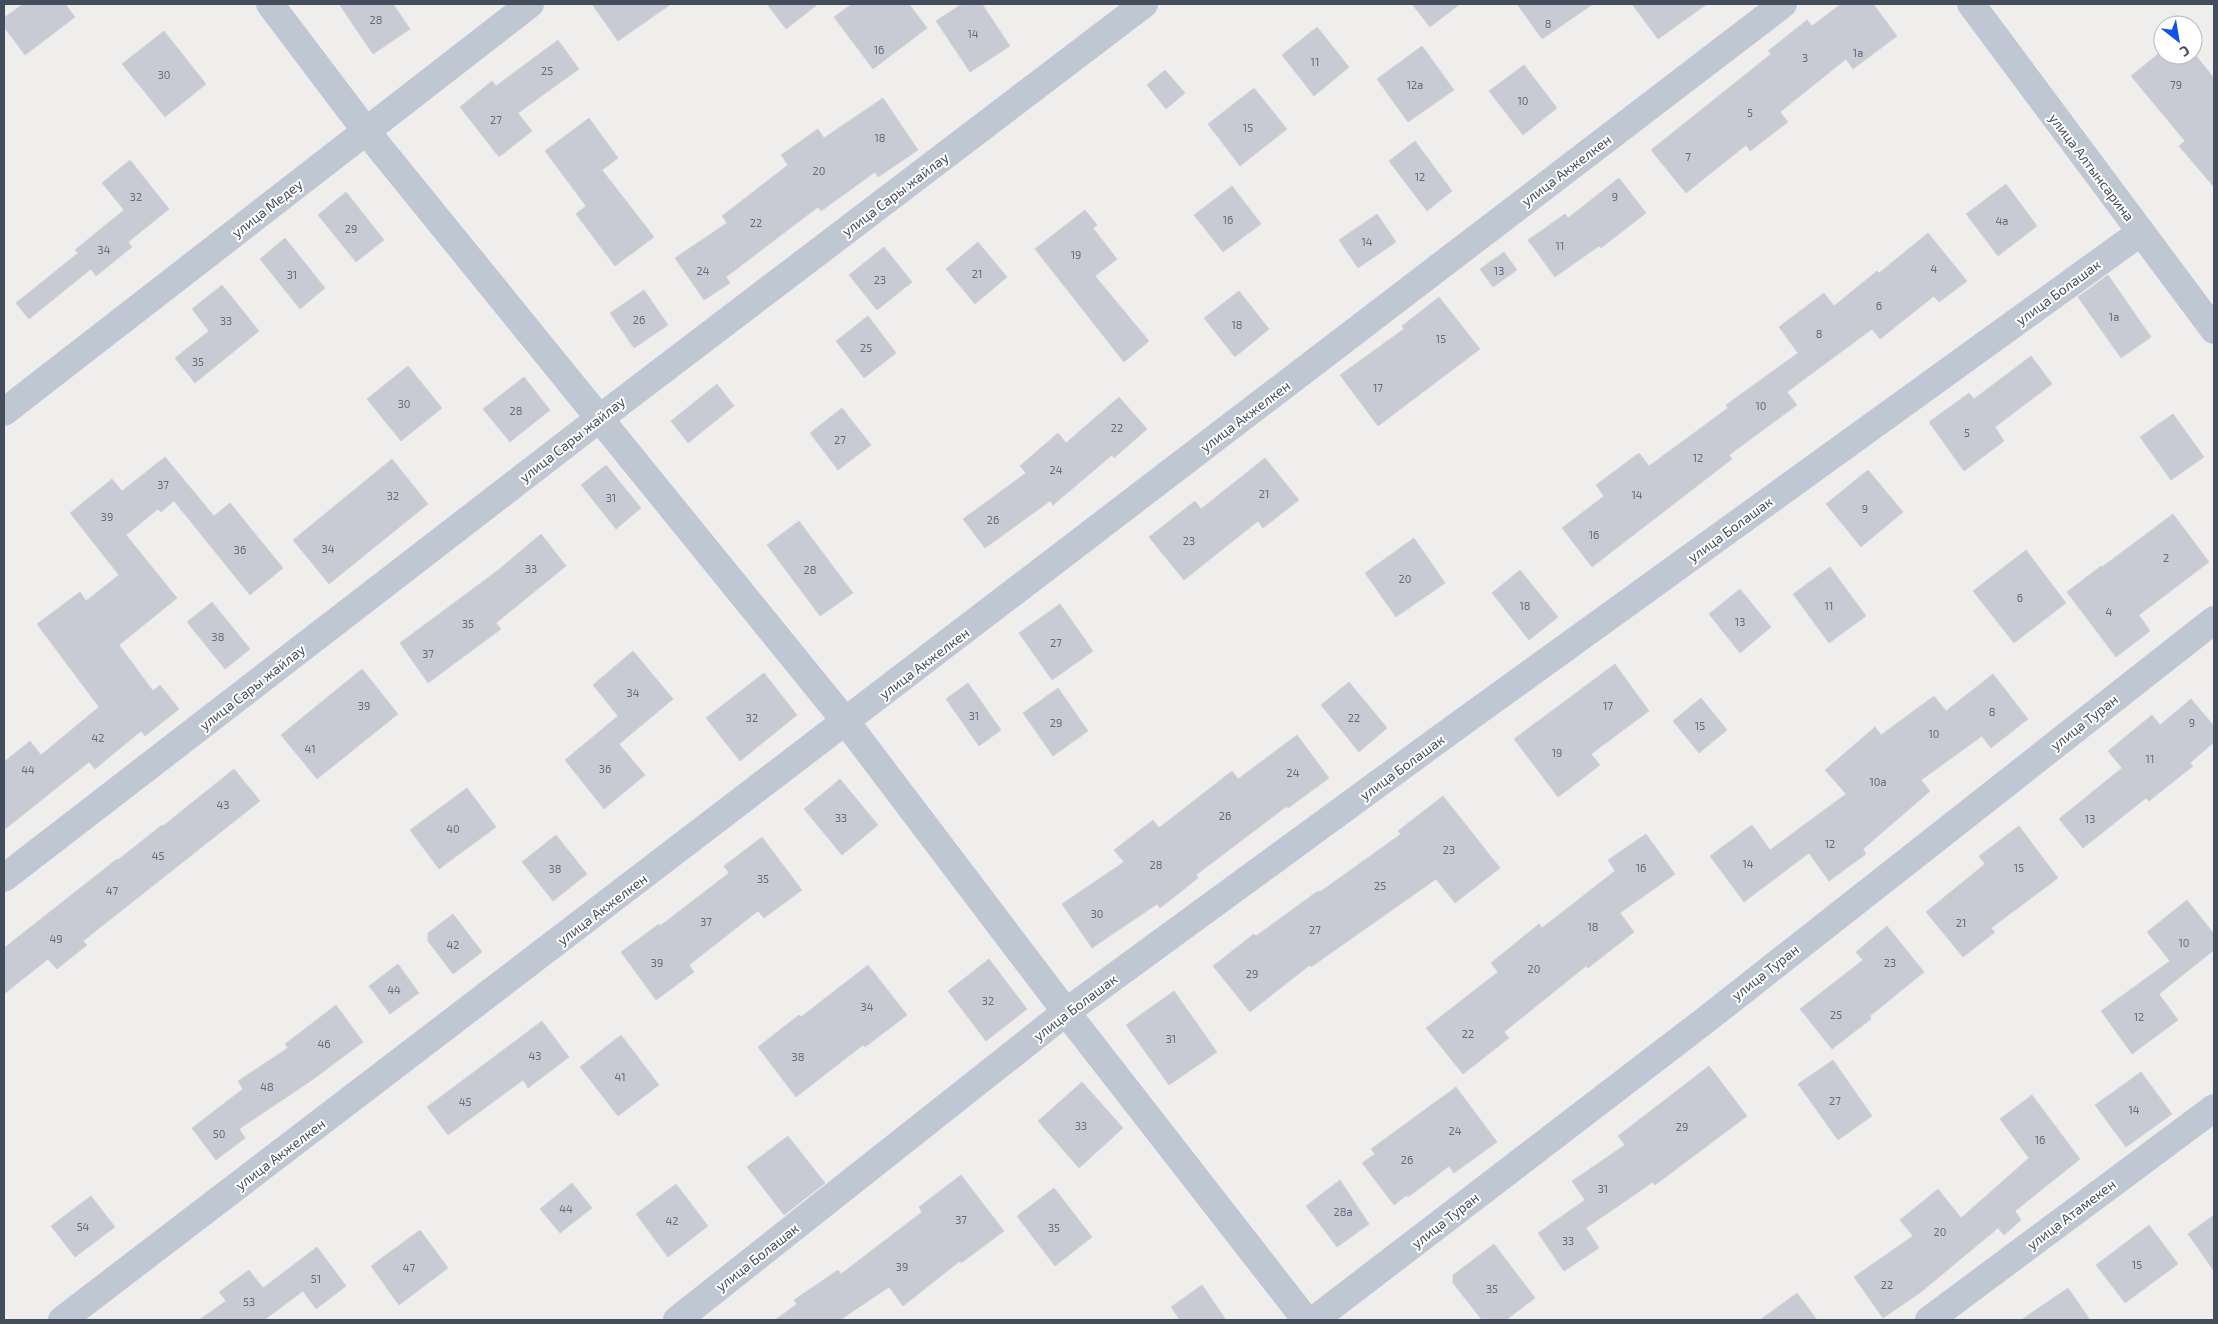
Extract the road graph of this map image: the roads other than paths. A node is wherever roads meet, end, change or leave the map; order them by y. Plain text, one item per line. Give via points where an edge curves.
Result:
1 (270, 4) edge
2 (530, 4) edge
3 (1144, 4) edge
4 (1784, 4) edge
5 (1971, 4) edge
6 (366, 131) junction
7 (2141, 232) junction
8 (2214, 330) edge
9 (4, 412) edge
10 (600, 418) junction
11 (2214, 620) edge
12 (846, 722) junction
13 (4, 878) edge
14 (1066, 1012) junction
15 (2214, 1108) edge
16 (62, 1320) edge
17 (677, 1320) edge
18 (1306, 1320) edge
19 (1314, 1320) edge
20 (1929, 1320) edge

1 - 6 street
2 - 6 street, улица Медеу
3 - 10 street, улица Сары жайлау
4 - 12 street, улица Акжелкен
5 - 7 street, улица Алтынсарина
6 - 9 street, улица Медеу
6 - 10 street
7 - 8 street, улица Алтынсарина
7 - 14 street, улица Болашак
10 - 12 street
10 - 13 street, улица Сары жайлау
11 - 19 street, улица Туран via 1710,1016
12 - 14 street
12 - 16 street, улица Акжелкен
14 - 17 street, улица Болашак
14 - 18 street
15 - 20 street, улица Атамекен

